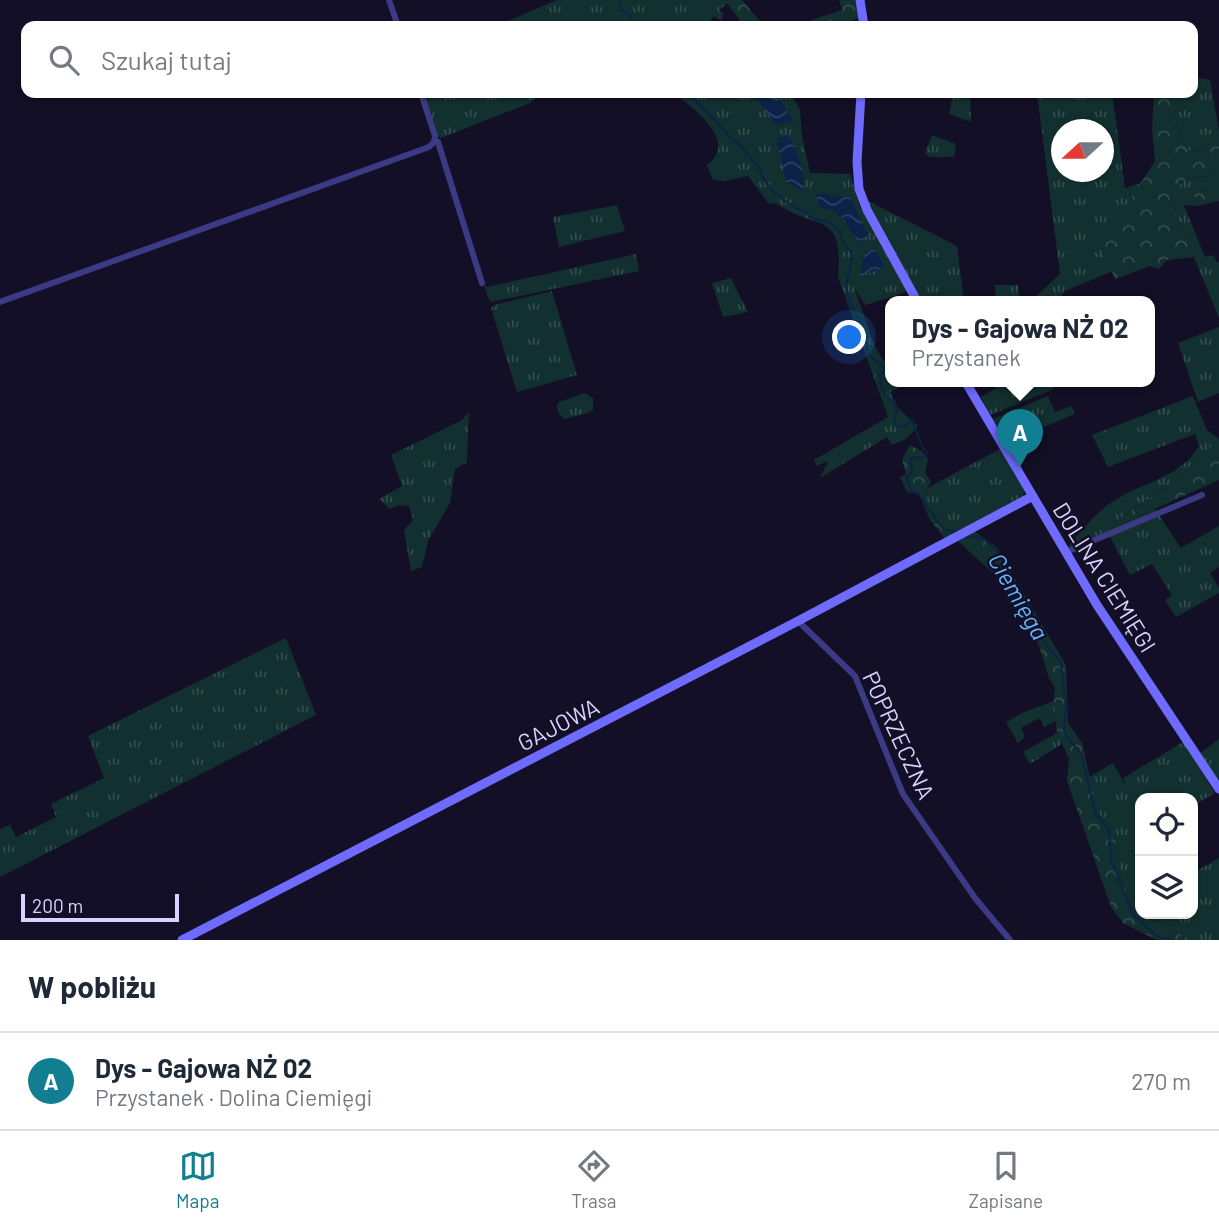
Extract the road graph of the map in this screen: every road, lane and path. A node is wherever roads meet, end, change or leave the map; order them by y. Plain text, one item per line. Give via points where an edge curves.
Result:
1 (389, 0) edge
2 (860, 0) edge
3 (396, 21) edge
4 (863, 21) edge
5 (423, 98) edge
6 (861, 98) edge
7 (435, 140) junction
8 (482, 284) dead end
9 (915, 296) edge
10 (0, 302) edge
11 (969, 387) edge
12 (1202, 495) dead end
13 (1033, 496) junction
14 (1066, 552) junction
15 (798, 621) junction
16 (1219, 789) edge
17 (182, 940) edge
18 (1010, 940) edge

1 - 3 street
2 - 4 street
5 - 7 street
6 - 9 street via 859,189
7 - 8 street
7 - 10 street via 423,150
11 - 13 street, DOLINA CIEMIĘGI
12 - 14 street
13 - 14 street, DOLINA CIEMIĘGI
13 - 15 street, GAJOWA
14 - 16 street, DOLINA CIEMIĘGI
15 - 17 street, GAJOWA
15 - 18 street, POPRZECZNA via 855,676 903,794

